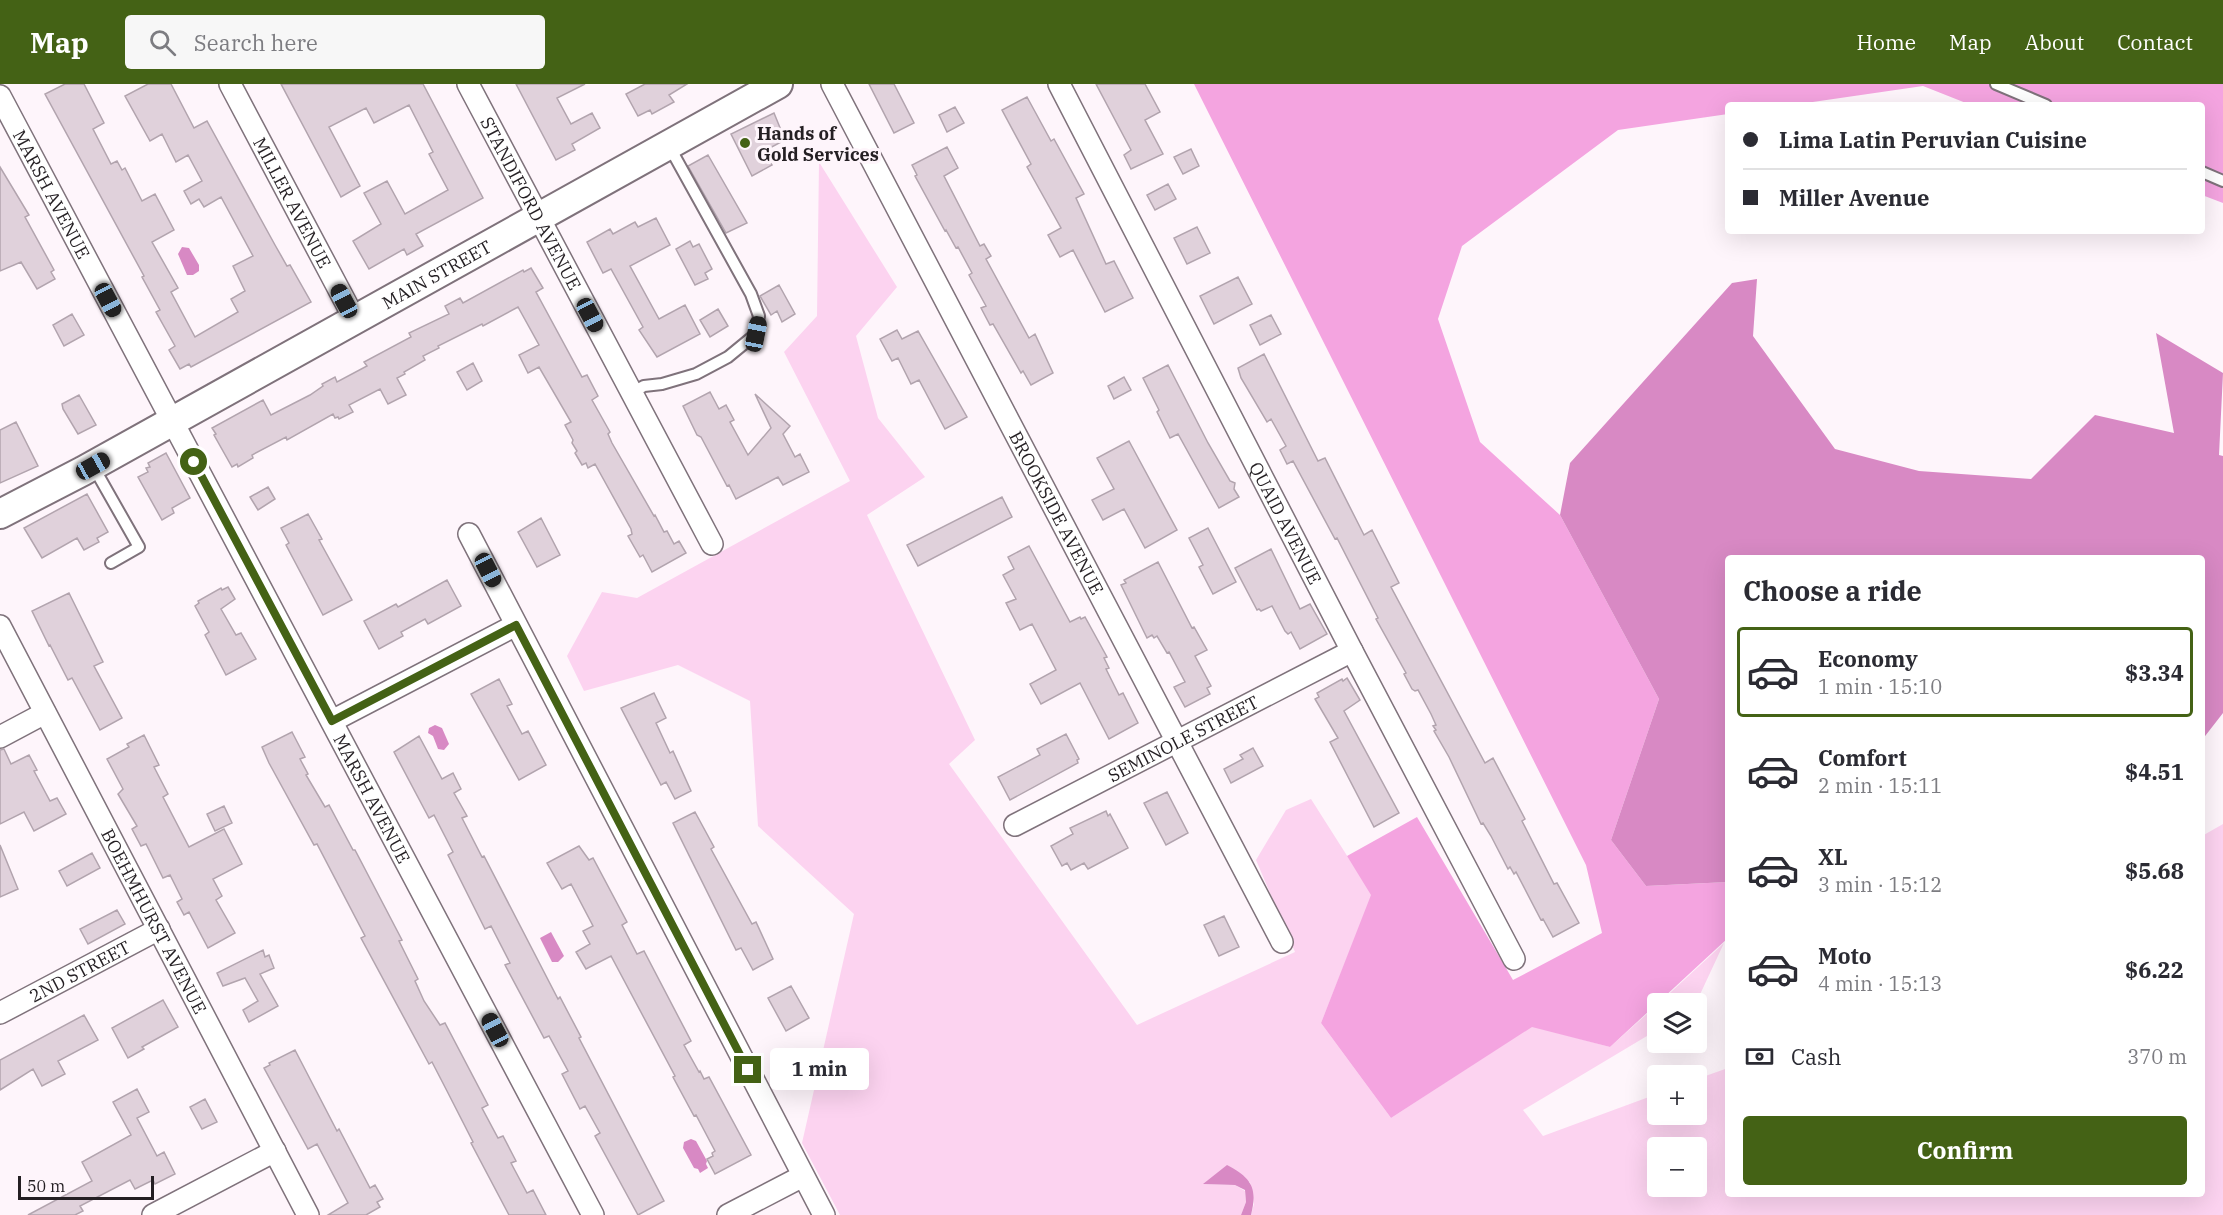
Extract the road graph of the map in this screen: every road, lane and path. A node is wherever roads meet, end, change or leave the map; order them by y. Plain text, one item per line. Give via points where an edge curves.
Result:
1 (230, 84) edge
2 (468, 84) edge
3 (778, 84) edge
4 (832, 84) edge
5 (1059, 84) edge
6 (1996, 84) edge
7 (0, 96) edge
8 (2039, 102) edge
9 (669, 146) junction
10 (2205, 173) edge
11 (2223, 180) edge
12 (539, 218) junction
13 (355, 320) junction
14 (631, 393) junction
15 (172, 422) junction
16 (93, 466) junction
17 (0, 514) edge
18 (469, 534) dead end
19 (712, 544) dead end
20 (111, 563) dead end
21 (516, 625) junction
22 (0, 626) edge
23 (1352, 651) junction
24 (45, 713) junction
25 (332, 721) junction
26 (0, 737) edge
27 (1177, 742) junction
28 (1015, 825) dead end
29 (159, 929) junction
30 (1282, 942) dead end
31 (1514, 959) dead end
32 (0, 1013) edge
33 (275, 1151) junction
34 (803, 1176) junction
35 (153, 1215) edge
36 (308, 1215) edge
37 (593, 1215) edge
38 (728, 1215) edge
39 (824, 1215) edge

1 - 13 street, MILLER AVENUE
2 - 12 street, STANDIFORD AVENUE
3 - 9 main road, MAIN STREET
4 - 27 street, BROOKSIDE AVENUE
5 - 23 street, QUAID AVENUE
6 - 8 lane
7 - 15 street, MARSH AVENUE
9 - 12 main road, MAIN STREET
9 - 14 lane via 751,294 759,316 756,334 728,357 696,374 644,386
10 - 11 lane
12 - 13 main road, MAIN STREET
12 - 14 street, STANDIFORD AVENUE
13 - 15 main road, MAIN STREET
14 - 19 street, STANDIFORD AVENUE
15 - 16 main road, MAIN STREET
15 - 25 street, MARSH AVENUE
16 - 17 main road, MAIN STREET
16 - 20 lane via 139,548
18 - 21 street
21 - 25 street
21 - 34 street
22 - 24 street, BOEHMHURST AVENUE
23 - 27 street, SEMINOLE STREET
23 - 31 street, QUAID AVENUE
24 - 26 street
24 - 29 street, BOEHMHURST AVENUE
25 - 37 street, MARSH AVENUE
27 - 28 street, SEMINOLE STREET
27 - 30 street, BROOKSIDE AVENUE
29 - 32 street, 2ND STREET
29 - 33 street, BOEHMHURST AVENUE
33 - 35 street
33 - 36 street, BOEHMHURST AVENUE
34 - 38 street
34 - 39 street

